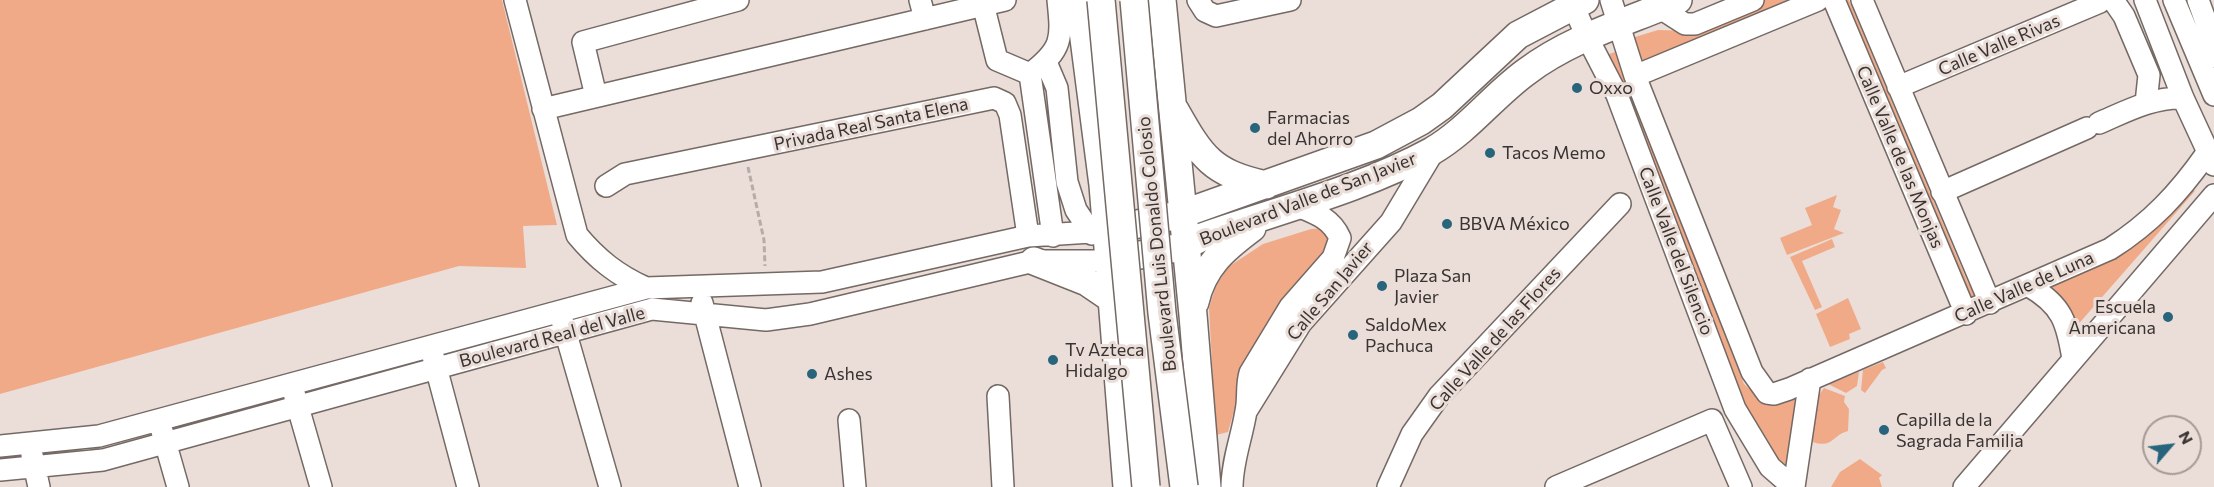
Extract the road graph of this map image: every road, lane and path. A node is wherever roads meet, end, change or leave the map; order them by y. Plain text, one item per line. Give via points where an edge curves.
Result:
1 (515, 0) edge
2 (738, 0) edge
3 (1005, 0) edge
4 (1058, 0) edge
5 (1079, 0) edge
6 (1101, 0) edge
7 (1134, 0) edge
8 (1162, 0) edge
9 (1290, 0) edge
10 (1753, 0) edge
11 (1818, 0) edge
12 (1834, 0) edge
13 (1862, 0) edge
14 (2145, 0) edge
15 (2174, 0) edge
16 (2198, 0) edge
17 (2106, 1) edge
18 (983, 2) edge
19 (1579, 3) edge
20 (1669, 4) edge
21 (1201, 5) edge
22 (922, 9) edge
23 (1615, 12) edge
24 (1587, 37) junction
25 (1038, 68) junction
26 (1635, 76) junction
27 (2209, 80) edge
28 (1898, 87) junction
29 (596, 96) junction
30 (2183, 98) junction
31 (1170, 101) junction
32 (2146, 103) junction
33 (543, 109) junction
34 (1435, 149) junction
35 (744, 150) junction
36 (2210, 160) edge
37 (1178, 174) junction
38 (1103, 185) junction
39 (1266, 185) junction
40 (606, 186) dead end
41 (1942, 192) junction
42 (2214, 195) edge
43 (1620, 204) dead end
44 (1285, 208) junction
45 (1182, 214) junction
46 (1378, 234) junction
47 (1053, 236) junction
48 (1340, 238) junction
49 (1108, 242) junction
50 (1186, 246) junction
51 (1031, 248) junction
52 (697, 285) junction
53 (766, 285) junction
54 (2029, 286) junction
55 (646, 288) junction
56 (1113, 302) junction
57 (1990, 303) junction
58 (1192, 304) junction
59 (652, 309) junction
60 (559, 311) junction
61 (1966, 314) junction
62 (705, 316) junction
63 (1293, 318) junction
64 (565, 332) junction
65 (430, 347) junction
66 (2073, 359) junction
67 (436, 368) junction
68 (1810, 379) junction
69 (291, 384) junction
70 (998, 396) dead end
71 (297, 406) junction
72 (159, 419) junction
73 (849, 420) dead end
74 (166, 442) junction
75 (13, 445) edge
76 (34, 466) junction
77 (8, 476) edge
78 (39, 487) edge
79 (178, 487) edge
80 (321, 487) edge
81 (468, 487) edge
82 (610, 487) edge
83 (750, 487) edge
84 (855, 487) edge
85 (1003, 487) edge
86 (1127, 487) edge
87 (1146, 487) edge
88 (1165, 487) edge
89 (1184, 487) edge
90 (1207, 487) edge
91 (1232, 487) edge
92 (1388, 487) edge
93 (1556, 487) edge
94 (1741, 487) edge
95 (1794, 487) edge
96 (1964, 487) edge

1 - 33 street
2 - 29 street via 583,42
3 - 18 street
4 - 25 street via 1062,37
5 - 38 main road, Boulevard Luis Donaldo Colosio
6 - 49 main road, Boulevard Luis Donaldo Colosio, bridge
7 - 89 main road, Boulevard Luis Donaldo Colosio, bridge via 1162,313
8 - 31 main road, Boulevard Luis Donaldo Colosio
9 - 21 street via 1216,16
10 - 20 street via 1695,24 1685,24
11 - 26 street
12 - 61 street, Calle Valle de las Monjas
13 - 28 street, Calle Valle de las Monjas
14 - 30 street
15 - 27 street
16 - 27 street via 2214,44
17 - 28 street, Calle Valle Rivas
17 - 32 street via 2124,16 2149,75
18 - 22 street
18 - 25 street via 997,60
19 - 24 street, Calle Valle del Silencio
19 - 39 main road, Boulevard Valle de San Javier via 1518,35 1421,121 1376,145
20 - 23 main road, Boulevard Valle de San Javier
22 - 29 street
23 - 24 main road, Boulevard Valle de San Javier
23 - 26 street, Calle Valle del Silencio
24 - 34 main road, Boulevard Valle de San Javier via 1525,72
24 - 95 street, Calle Valle del Silencio via 1617,94 1735,409 1770,467
25 - 47 street
25 - 49 street via 1057,88 1066,182 1076,210
26 - 68 street, Calle Valle del Silencio via 1758,383 1767,393 1774,394
28 - 41 street, Calle Valle de las Monjas
29 - 33 street
30 - 32 street
30 - 36 street
31 - 37 main road, Boulevard Luis Donaldo Colosio
31 - 39 main road via 1217,169
32 - 41 street
33 - 55 street via 577,234 611,270
34 - 44 main road, Boulevard Valle de San Javier via 1397,168
34 - 46 street, Calle San Javier via 1391,222
35 - 40 street, Privada Real Santa Elena via 625,174
35 - 51 street, Privada Real Santa Elena via 994,98 1005,103 1010,115
35 - 53 path via 764,240
36 - 54 street, Calle Valle de Luna via 2140,230 2110,249
37 - 38 main road via 1142,188
37 - 45 main road, Boulevard Luis Donaldo Colosio
38 - 49 main road, Boulevard Luis Donaldo Colosio
39 - 45 main road, Boulevard Valle de San Javier
41 - 57 street, Calle Valle de las Monjas
42 - 66 street
43 - 92 street, Calle Valle de las Flores via 1439,396 1412,434
44 - 48 street, Calle San Javier via 1326,218
44 - 50 main road, Boulevard Valle de San Javier
44 - 58 main road via 1216,255
45 - 49 main road, Boulevard Valle de San Javier
45 - 50 main road, Boulevard Luis Donaldo Colosio
46 - 48 street, Calle San Javier via 1358,242
46 - 63 street, Calle San Javier
47 - 49 street, Boulevard Real del Valle
47 - 51 street, Boulevard Real del Valle
48 - 63 street, Calle San Javier via 1333,258
49 - 50 main road, Boulevard Valle de San Javier
49 - 51 street, Boulevard Real del Valle
49 - 56 main road, Boulevard Luis Donaldo Colosio
49 - 87 main road, Boulevard Luis Donaldo Colosio, bridge
49 - 88 main road via 1143,266 1153,336
50 - 58 main road, Boulevard Luis Donaldo Colosio
51 - 53 street, Boulevard Real del Valle via 822,282
51 - 56 main road
51 - 62 street, Boulevard Real del Valle via 810,314 766,320
52 - 53 street, Boulevard Real del Valle
52 - 55 street, Boulevard Real del Valle
52 - 62 street
54 - 57 street, Calle Valle de Luna
54 - 66 street via 2047,297 2060,312 2068,329
55 - 59 street
55 - 60 street, Boulevard Real del Valle
56 - 58 main road via 1151,287 1172,287
56 - 86 main road, Boulevard Luis Donaldo Colosio
57 - 61 street, Calle Valle de Luna
58 - 90 main road, Boulevard Luis Donaldo Colosio
59 - 62 street, Boulevard Real del Valle
59 - 64 street, Boulevard Real del Valle
60 - 64 street
60 - 65 street, Boulevard Real del Valle
61 - 68 street, Calle Valle de Luna
62 - 83 street
63 - 91 street, Calle San Javier via 1267,359 1262,389 1247,410
64 - 67 street, Boulevard Real del Valle
64 - 82 street
65 - 67 street
65 - 69 street, Boulevard Real del Valle
66 - 96 street
67 - 71 street, Boulevard Real del Valle
67 - 81 street
68 - 95 street
69 - 71 street
69 - 72 street, Boulevard Real del Valle
70 - 85 street
71 - 74 street, Boulevard Real del Valle
71 - 80 street
72 - 74 street
72 - 75 street, Boulevard Real del Valle via 99,436
73 - 84 street
74 - 76 street, Boulevard Real del Valle via 103,460
74 - 79 street
75 - 76 street
75 - 77 street
76 - 77 street, Boulevard Real del Valle
76 - 78 street
93 - 94 street via 1712,420

